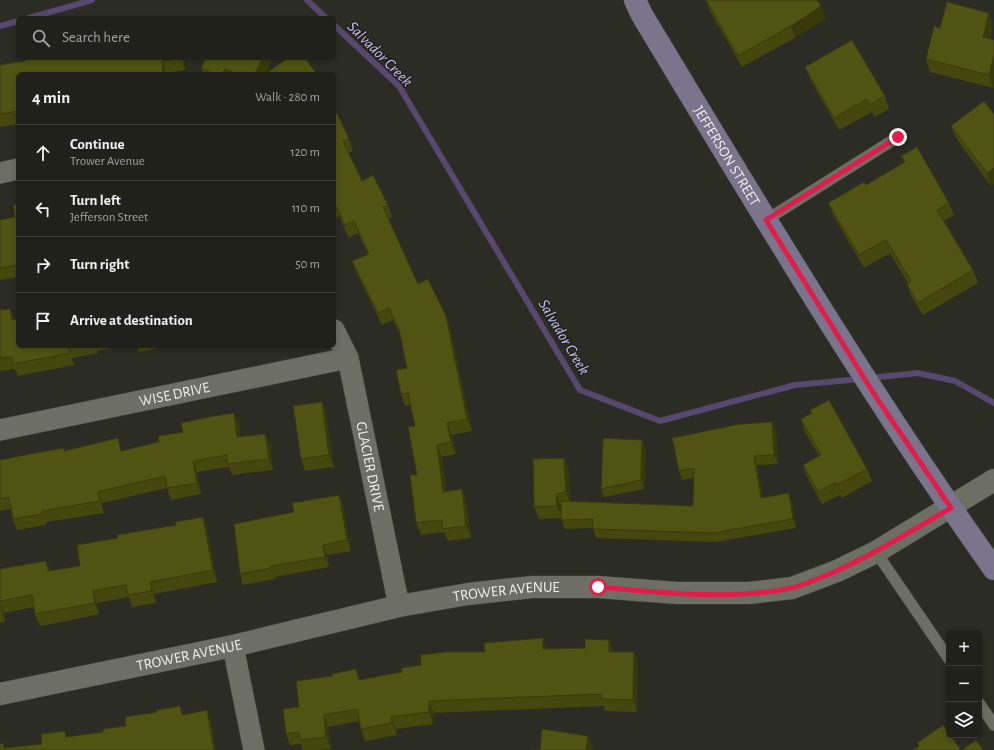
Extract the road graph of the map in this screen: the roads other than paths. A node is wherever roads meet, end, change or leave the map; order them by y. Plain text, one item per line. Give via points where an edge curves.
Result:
1 (635, 0) edge
2 (898, 137) dead end
3 (16, 169) edge
4 (0, 173) edge
5 (766, 220) junction
6 (336, 334) edge
7 (348, 358) junction
8 (0, 430) edge
9 (994, 480) edge
10 (951, 508) junction
11 (876, 552) junction
12 (994, 570) edge
13 (399, 606) junction
14 (233, 646) junction
15 (946, 655) edge
16 (0, 694) edge
17 (982, 707) edge
18 (994, 725) edge
19 (254, 750) edge

1 - 5 main road, JEFFERSON STREET
2 - 5 lane
3 - 4 street
5 - 10 main road, JEFFERSON STREET via 876,397
6 - 7 street, GLACIER DRIVE
7 - 8 street, WISE DRIVE
7 - 13 street, GLACIER DRIVE
9 - 10 street, TROWER AVENUE
10 - 11 street, TROWER AVENUE
10 - 12 main road, JEFFERSON STREET
11 - 13 street, TROWER AVENUE via 837,571 792,588 749,593 532,587 468,594
11 - 15 lane
13 - 14 street, TROWER AVENUE
14 - 16 street, TROWER AVENUE
14 - 19 street
17 - 18 lane

